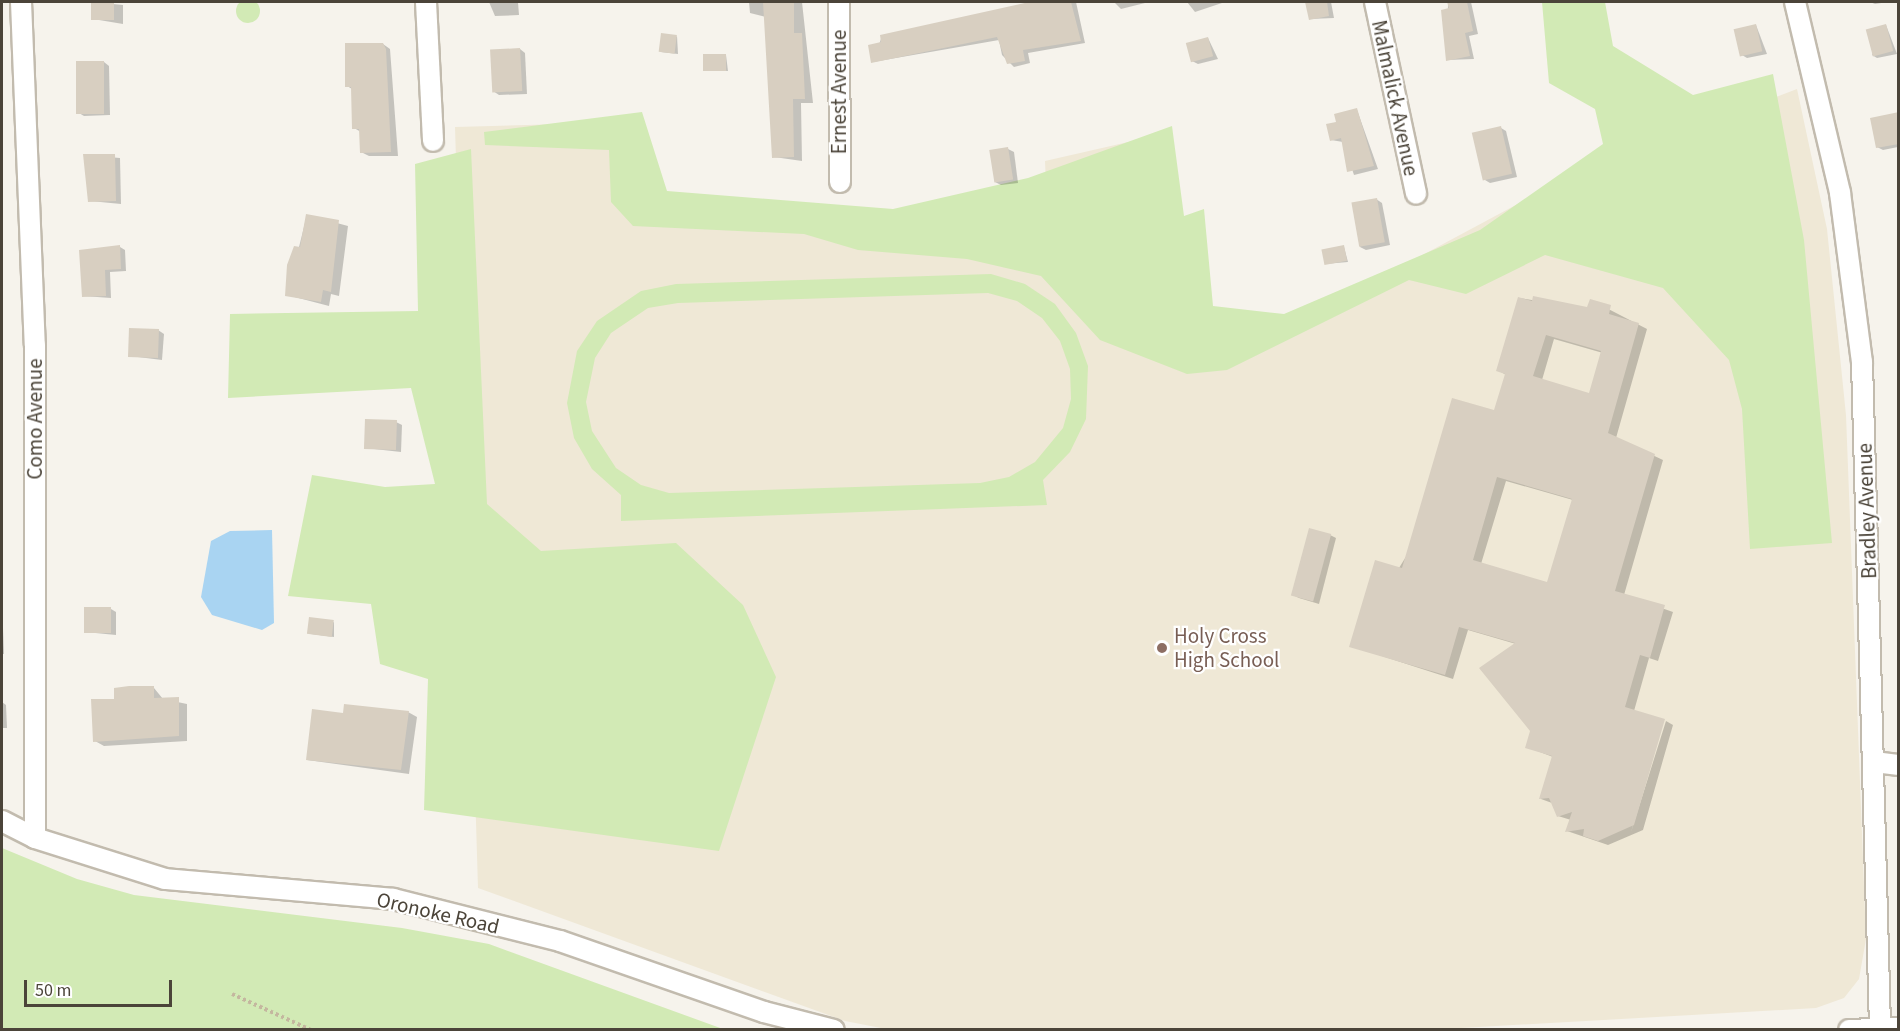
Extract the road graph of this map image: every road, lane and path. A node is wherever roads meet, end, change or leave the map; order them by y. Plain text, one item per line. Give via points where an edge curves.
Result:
1 (21, 2) edge
2 (426, 2) edge
3 (839, 2) edge
4 (1375, 2) edge
5 (1795, 2) edge
6 (432, 141) dead end
7 (840, 182) dead end
8 (1416, 194) dead end
9 (1874, 762) junction
10 (1899, 765) edge
11 (2, 821) edge
12 (34, 838) junction
13 (232, 994) dead end
14 (1889, 1028) edge
15 (312, 1029) edge
16 (834, 1029) edge
17 (1849, 1029) edge

1 - 12 street, Como Avenue via 35,345
2 - 6 street
3 - 7 street, Ernest Avenue
4 - 8 street, Malmalick Avenue
5 - 9 street, Bradley Avenue via 1840,193 1862,362
9 - 10 street
9 - 14 street, Bradley Avenue
11 - 12 street, Oronoke Road
12 - 16 street, Oronoke Road via 165,879 393,899 560,941 764,1012
13 - 15 path
14 - 17 street

